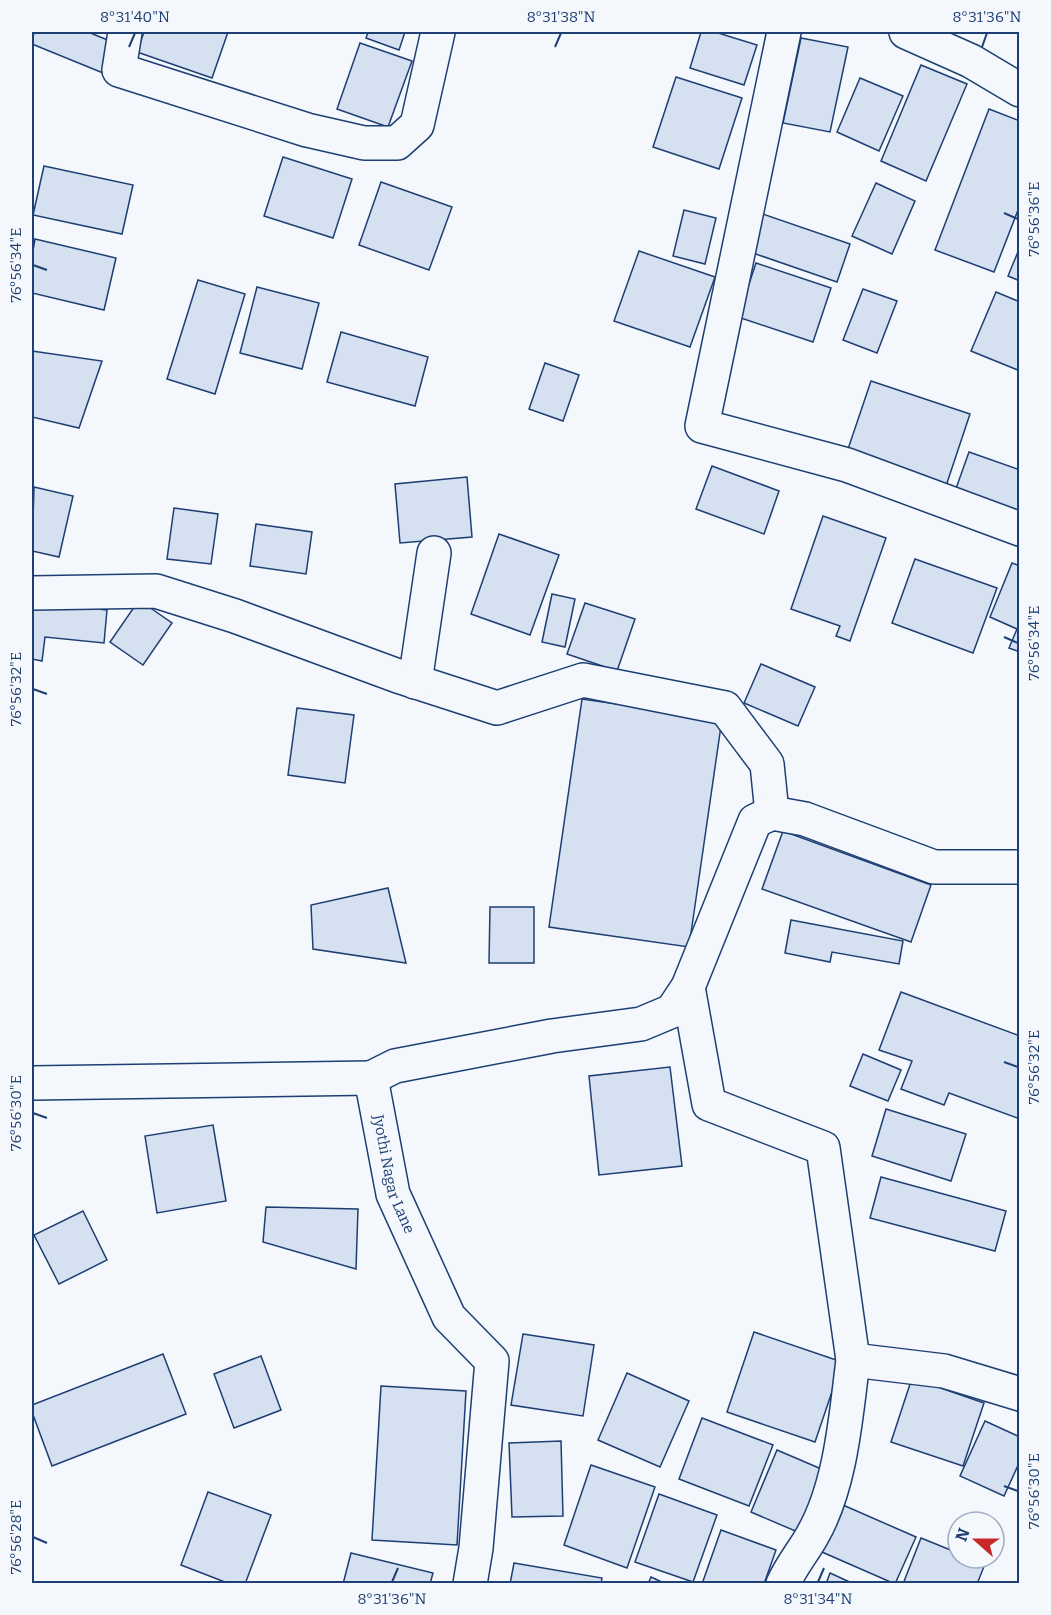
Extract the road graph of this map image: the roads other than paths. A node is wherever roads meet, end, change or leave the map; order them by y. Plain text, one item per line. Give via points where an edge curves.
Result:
1 (125, 32) edge
2 (438, 32) edge
3 (784, 32) edge
4 (906, 32) edge
5 (1020, 90) edge
6 (1020, 529) edge
7 (434, 553) dead end
8 (32, 593) edge
9 (415, 682) junction
10 (772, 813) junction
11 (1020, 867) edge
12 (688, 987) junction
13 (371, 1078) junction
14 (32, 1083) edge
15 (853, 1360) junction
16 (1020, 1394) edge
17 (470, 1584) edge
18 (783, 1584) edge

1 - 2 street via 119,70 307,130 364,143 398,143 417,125
3 - 6 street via 702,426 847,465
4 - 5 street via 971,61
7 - 9 street
8 - 9 street via 156,591 235,615
9 - 10 street via 497,708 583,680 724,708 767,764
10 - 11 street via 805,819 934,867
10 - 12 street via 755,821
12 - 13 street via 672,1011 641,1024 552,1036 395,1066
12 - 15 street via 709,1104 823,1148
13 - 14 street
13 - 17 street, Jyothi Nagar Lane via 393,1194 449,1317 492,1361
15 - 16 street via 944,1371
15 - 18 street via 843,1440 829,1494 813,1536

